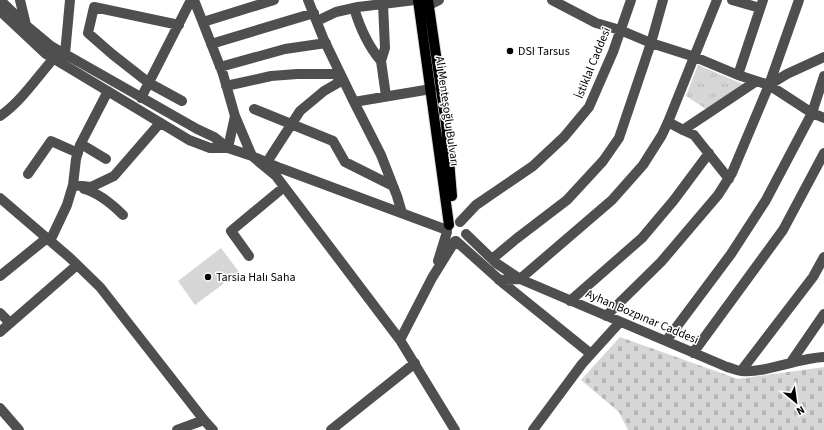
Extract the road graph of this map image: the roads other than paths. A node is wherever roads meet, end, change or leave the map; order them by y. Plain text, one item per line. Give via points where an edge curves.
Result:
1 (0, 0) edge
2 (20, 0) edge
3 (70, 0) edge
4 (193, 0) edge
5 (274, 0) edge
6 (308, 0) edge
7 (415, 0) edge
8 (418, 0) edge
9 (439, 0) edge
10 (552, 0) edge
11 (631, 0) edge
12 (663, 0) edge
13 (717, 0) edge
14 (732, 0) edge
15 (799, 0) edge
16 (428, 2) edge
17 (383, 4) junction
18 (761, 4) edge
19 (354, 8) junction
20 (0, 11) edge
21 (315, 17) junction
22 (203, 22) junction
23 (179, 25) junction
24 (27, 26) junction
25 (620, 30) junction
26 (326, 43) junction
27 (651, 43) junction
28 (211, 44) junction
29 (64, 54) junction
30 (695, 57) junction
31 (824, 57) edge
32 (54, 58) junction
33 (382, 61) junction
34 (220, 67) junction
35 (738, 75) junction
36 (824, 76) edge
37 (343, 80) junction
38 (755, 82) junction
39 (150, 83) junction
40 (226, 86) junction
41 (769, 86) junction
42 (431, 89) junction
43 (108, 91) junction
44 (386, 96) junction
45 (141, 98) junction
46 (182, 102) dead end
47 (354, 102) junction
48 (254, 109) dead end
49 (812, 113) junction
50 (0, 116) edge
51 (235, 116) junction
52 (824, 118) edge
53 (668, 122) junction
54 (160, 123) junction
55 (291, 124) junction
56 (682, 130) junction
57 (80, 148) junction
58 (228, 148) junction
59 (709, 153) junction
60 (824, 153) edge
61 (252, 156) junction
62 (106, 159) dead end
63 (267, 162) junction
64 (28, 174) dead end
65 (729, 179) junction
66 (72, 185) junction
67 (393, 186) junction
68 (284, 187) junction
69 (0, 198) edge
70 (402, 213) junction
71 (123, 215) dead end
72 (451, 226) junction
73 (466, 234) junction
74 (48, 239) junction
75 (456, 241) junction
76 (249, 256) dead end
77 (824, 257) edge
78 (492, 259) junction
79 (77, 265) junction
80 (0, 276) edge
81 (432, 278) junction
82 (520, 279) junction
83 (499, 280) junction
84 (570, 301) junction
85 (0, 313) edge
86 (824, 314) edge
87 (606, 316) junction
88 (620, 322) junction
89 (10, 323) junction
90 (0, 332) edge
91 (400, 340) junction
92 (666, 341) junction
93 (693, 353) junction
94 (591, 354) junction
95 (824, 357) edge
96 (791, 362) junction
97 (415, 363) junction
98 (742, 371) junction
99 (0, 408) edge
100 (204, 420) junction
101 (19, 430) edge
102 (177, 430) edge
103 (213, 430) edge
104 (331, 430) edge
105 (455, 430) edge
106 (533, 430) edge

1 - 24 street
2 - 24 street
3 - 29 street
4 - 22 street
4 - 23 street
5 - 22 street
6 - 21 street
7 - 17 street
8 - 16 street
8 - 42 main road, Ali Menteşoğlu Bulvarı
9 - 16 street
10 - 25 street via 596,23
11 - 25 street, İstiklal Caddesi
12 - 27 street
13 - 30 street
14 - 18 street
15 - 41 street
16 - 72 main road, Ali Menteşoğlu Bulvarı via 446,124
17 - 19 street
17 - 33 street via 385,48
18 - 35 street
19 - 21 street
19 - 33 street via 359,27 374,53
20 - 32 street via 46,54
21 - 26 street
21 - 28 street
22 - 28 street
23 - 39 street
23 - 39 street via 94,7 88,33
24 - 29 street
25 - 27 street
25 - 72 street, İstiklal Caddesi via 590,107 564,137 533,166 476,205
26 - 34 street via 285,49
26 - 37 street
27 - 30 street
27 - 78 street via 619,138 603,161 567,200
28 - 34 street
29 - 45 street
30 - 35 street
30 - 53 street
31 - 41 street via 787,74
32 - 43 street
32 - 50 street via 21,97
33 - 44 street
34 - 40 street
35 - 38 street
36 - 49 street
37 - 40 street via 334,74 298,74 271,76
37 - 47 street
37 - 55 street via 324,91 300,111
38 - 41 street
38 - 56 street
39 - 45 street
39 - 46 street
40 - 51 street
41 - 49 street
41 - 65 street
42 - 44 street
42 - 72 main road, Ali Menteşoğlu Bulvarı
43 - 54 street
43 - 57 street
44 - 47 street
45 - 58 street via 214,137
47 - 67 street via 381,154
48 - 55 street
49 - 52 street
49 - 92 street via 766,200 731,254
51 - 58 street
51 - 61 street
53 - 56 street
53 - 82 street via 643,165 612,200
54 - 58 street via 189,140 210,148
54 - 66 street via 114,176 91,187
55 - 63 street
55 - 67 street via 333,140 344,162
56 - 59 street via 694,135
57 - 62 street
57 - 64 street via 51,141
57 - 66 street
58 - 61 street
59 - 65 street
59 - 84 street via 642,238
60 - 93 street via 783,230
61 - 63 street
61 - 68 street via 276,176
63 - 70 street
65 - 87 street via 661,262
66 - 71 street via 98,194
66 - 74 street via 67,205
67 - 70 street
68 - 76 street via 231,231
68 - 91 street
69 - 74 street
70 - 72 street
72 - 73 street via 465,227
72 - 75 street via 450,238
72 - 81 street
73 - 75 street via 462,240
73 - 78 street, Ayhan Bozpınar Caddesi
74 - 79 street
74 - 80 street
75 - 81 street
75 - 83 street
77 - 98 street via 813,277
78 - 82 street, Ayhan Bozpınar Caddesi
79 - 89 street
79 - 100 street via 105,293
81 - 91 street
82 - 83 street
82 - 84 street, Ayhan Bozpınar Caddesi
83 - 94 street
84 - 87 street, Ayhan Bozpınar Caddesi
85 - 89 street
86 - 96 street
87 - 88 street, Ayhan Bozpınar Caddesi
88 - 92 street, Ayhan Bozpınar Caddesi
88 - 94 street
89 - 90 street
91 - 97 street
92 - 93 street, Ayhan Bozpınar Caddesi
93 - 98 street, Ayhan Bozpınar Caddesi
94 - 106 street
95 - 96 street, Ayhan Bozpınar Caddesi
96 - 98 street, Ayhan Bozpınar Caddesi
97 - 104 street
97 - 105 street
99 - 101 street
100 - 102 street
100 - 103 street

